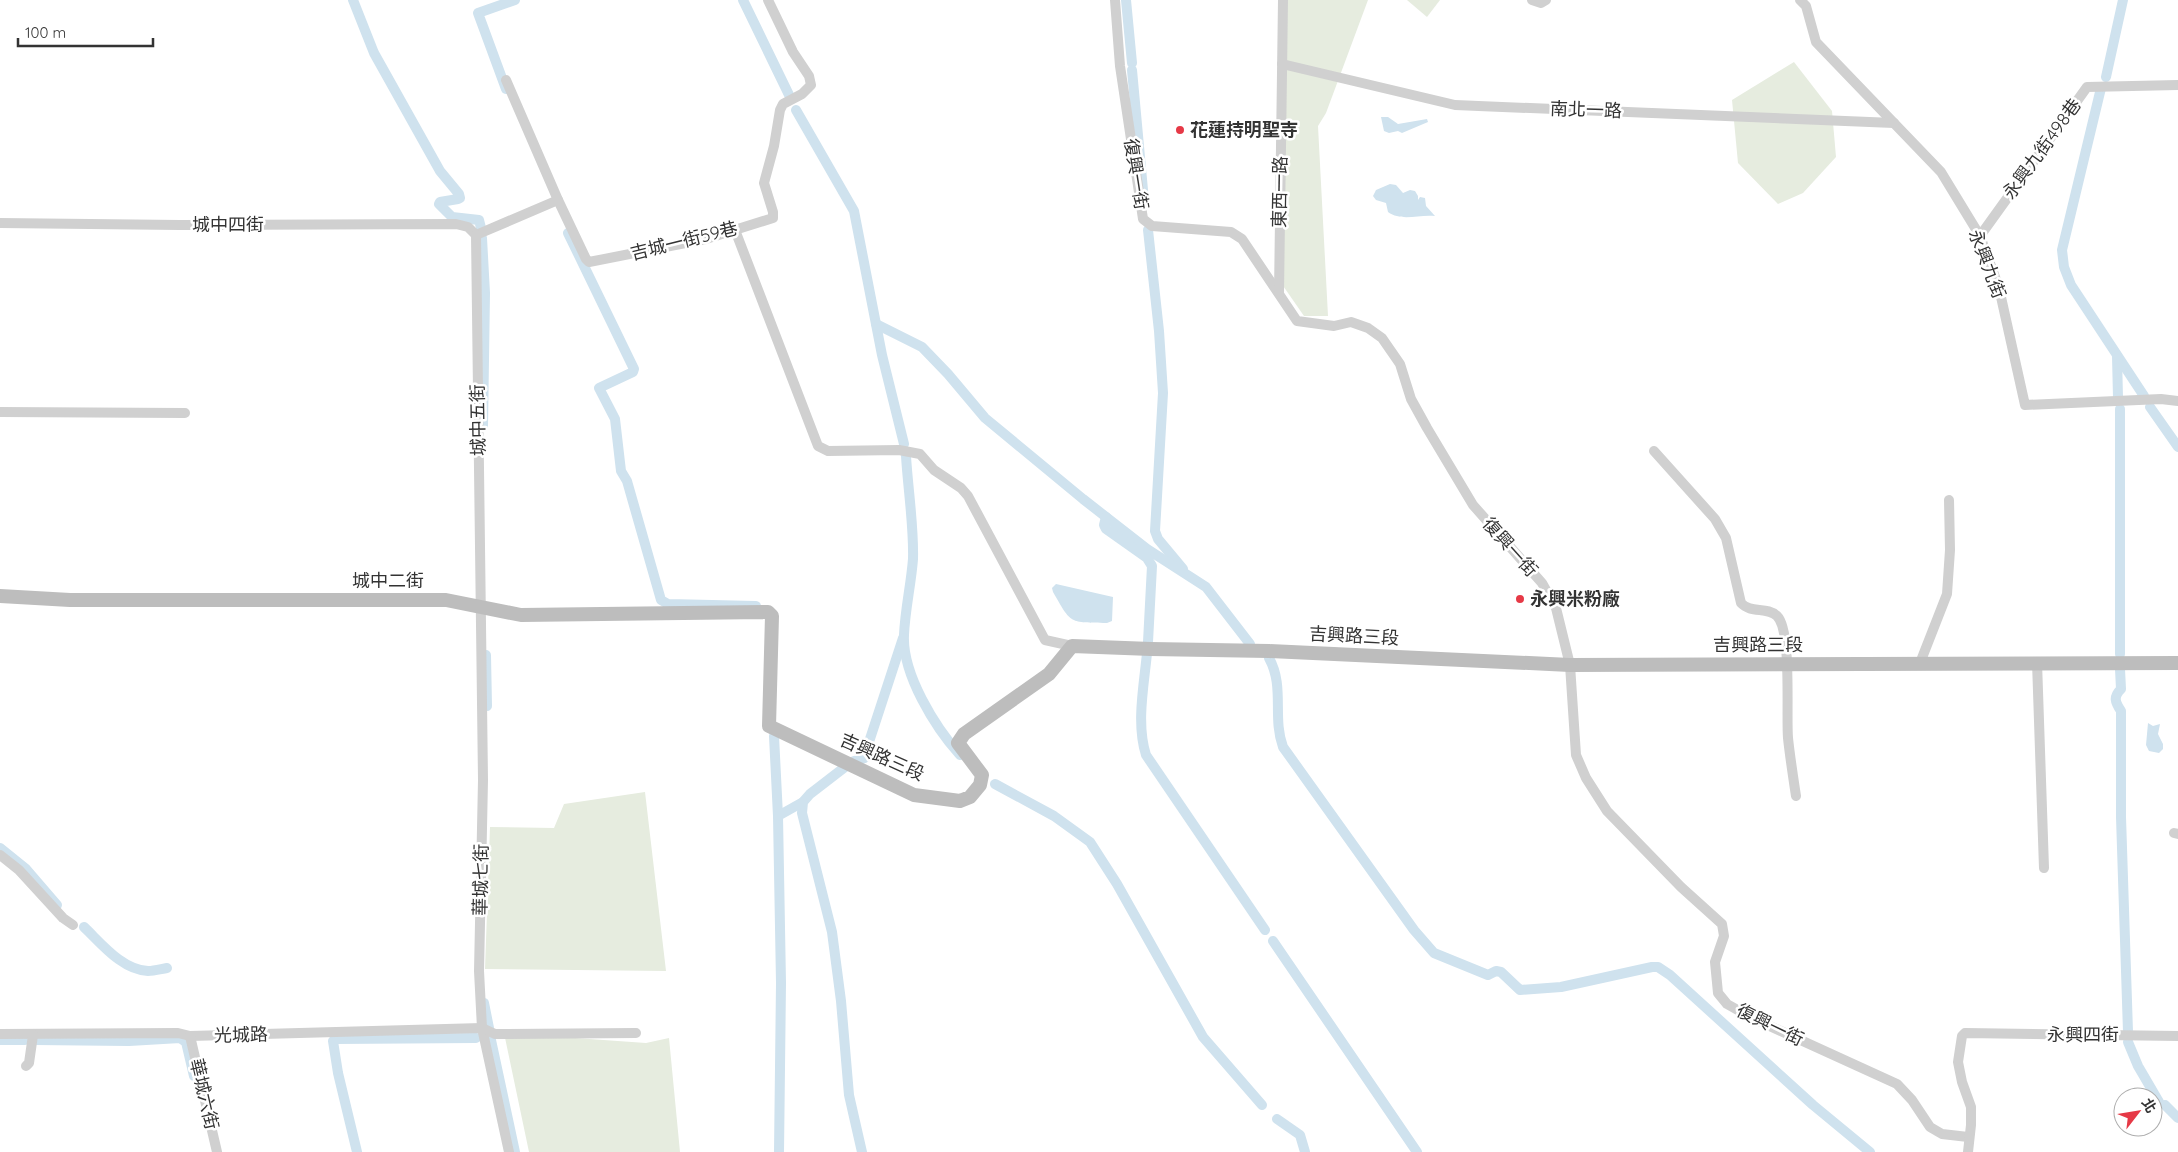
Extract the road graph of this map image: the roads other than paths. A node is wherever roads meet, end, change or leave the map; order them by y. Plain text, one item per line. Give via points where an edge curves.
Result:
1 (768, 0) edge
2 (1115, 0) edge
3 (1283, 0) edge
4 (1532, 0) edge
5 (1546, 0) edge
6 (1800, 0) edge
7 (1282, 64) junction
8 (506, 80) dead end
9 (2178, 85) edge
10 (1894, 123) junction
11 (558, 200) junction
12 (0, 223) edge
13 (735, 230) junction
14 (476, 235) junction
15 (1980, 236) junction
16 (1279, 293) junction
17 (2178, 400) edge
18 (0, 412) edge
19 (185, 413) dead end
20 (1654, 451) dead end
21 (1949, 500) dead end
22 (0, 596) edge
23 (480, 606) junction
24 (772, 616) joint
25 (1072, 646) junction
26 (2037, 662) junction
27 (2178, 663) edge
28 (1788, 664) junction
29 (1920, 664) junction
30 (1570, 665) junction
31 (1796, 796) dead end
32 (0, 855) edge
33 (2044, 868) dead end
34 (74, 925) dead end
35 (482, 1028) junction
36 (636, 1033) dead end
37 (0, 1034) edge
38 (33, 1035) junction
39 (190, 1036) junction
40 (2178, 1036) edge
41 (26, 1066) dead end
42 (1968, 1137) junction
43 (217, 1152) edge
44 (509, 1152) edge
45 (1968, 1152) edge

1 - 13 street, 吉城一街59巷 via 811,85 780,110 764,183 773,218
2 - 16 street, 復興一街 via 1120,66 1143,219 1152,226 1231,232 1242,239
3 - 7 street, 東西一路
4 - 5 street via 1541,3
6 - 10 street, 永興九街 via 1806,6 1816,42
7 - 10 street, 南北一路 via 1455,105
7 - 16 street, 東西一路
8 - 11 street
9 - 15 street, 永興九街498巷 via 2087,87
10 - 15 street, 永興九街 via 1941,172
11 - 13 street, 吉城一街59巷 via 589,262 706,239
11 - 14 street
12 - 14 street, 城中四街 via 456,224 468,227
13 - 25 street via 818,446 828,451 899,450 920,454 934,470 968,496 1045,640
14 - 23 street, 城中五街
15 - 17 street, 永興九街 via 1999,288 2025,406
16 - 30 street, 復興一街 via 1297,321 1334,326 1351,322 1382,338 1400,364 1419,414 1473,506 1550,596
18 - 19 street
20 - 28 street via 1715,519 1726,538 1742,603 1750,609 1778,616
21 - 29 street via 1947,594
22 - 23 street, 城中二街 via 70,600 446,600
23 - 24 street, 城中二街 via 521,615 768,612
23 - 35 street, 華城七街 via 483,780 479,971
24 - 25 street, 吉興路三段 via 769,726 914,795 960,802 970,797 980,785 982,775 958,744 964,734 1049,674
25 - 30 street, 吉興路三段 via 1269,651
26 - 27 street, 吉興路三段
26 - 29 street, 吉興路三段
26 - 33 street
28 - 29 street, 吉興路三段
28 - 30 street, 吉興路三段
28 - 31 street via 1788,737
30 - 42 street, 復興一街 via 1576,755 1586,778 1607,811 1722,924 1724,936 1714,962 1718,993 1727,1004 1897,1084 1930,1127 1942,1134
32 - 34 street
35 - 36 street, 光城路 via 495,1034
35 - 39 street, 光城路
35 - 44 street, 華城七街
37 - 38 street, 光城路
38 - 39 street, 光城路 via 178,1033
38 - 41 street
39 - 43 street, 華城六街
40 - 42 street, 永興四街 via 1966,1033 1962,1036 1958,1062 1971,1106
42 - 45 street

